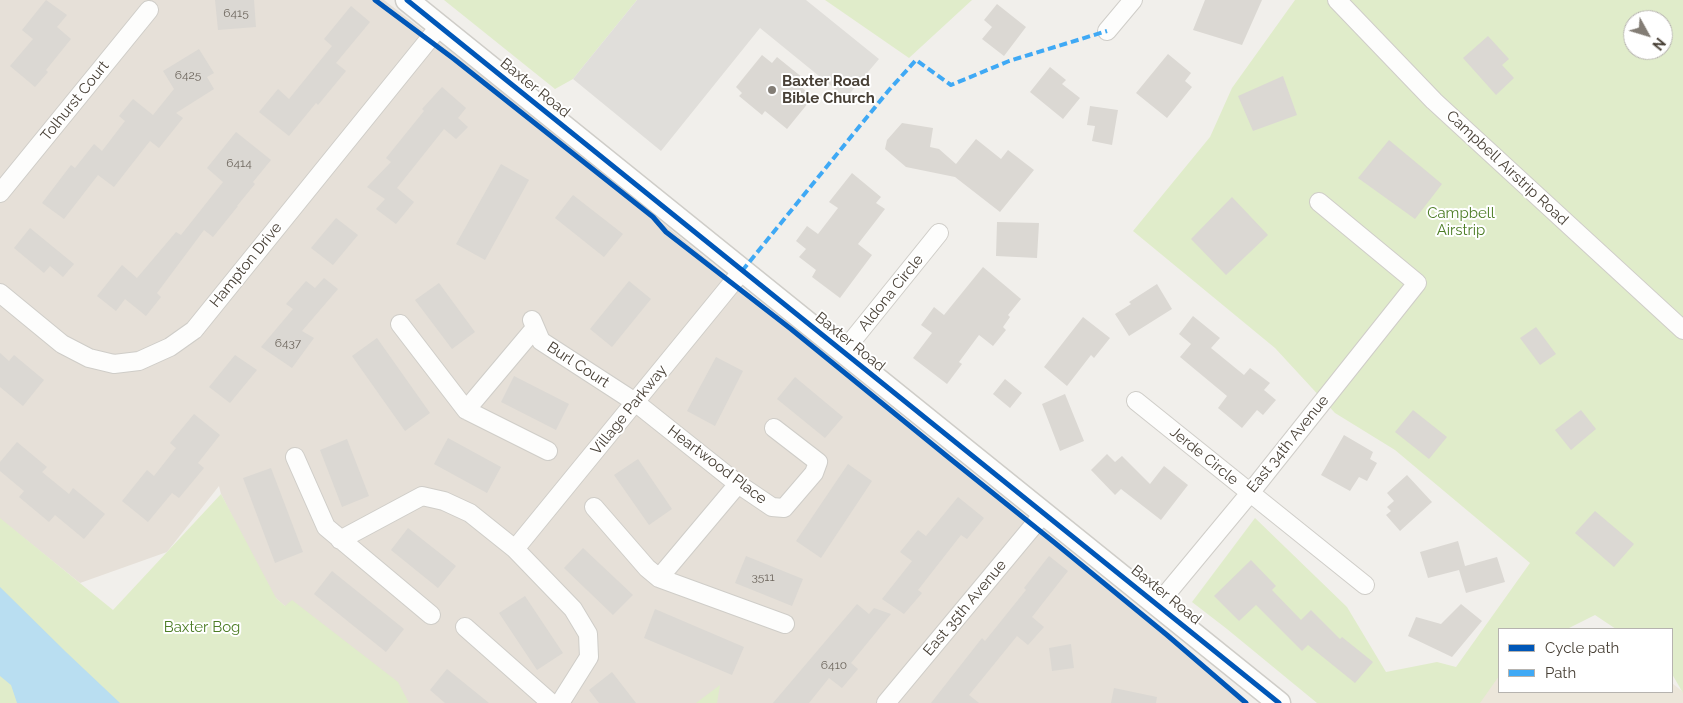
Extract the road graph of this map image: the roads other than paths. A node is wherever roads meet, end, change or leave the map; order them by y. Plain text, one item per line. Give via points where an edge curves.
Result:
1 (407, 0) edge
2 (1133, 0) edge
3 (1337, 0) edge
4 (149, 10) dead end
5 (439, 27) junction
6 (1107, 31) dead end
7 (0, 193) edge
8 (1319, 202) dead end
9 (939, 233) dead end
10 (742, 271) junction
11 (0, 293) edge
12 (400, 324) dead end
13 (1683, 330) edge
14 (843, 352) junction
15 (1136, 401) dead end
16 (635, 402) junction
17 (466, 410) junction
18 (774, 428) dead end
19 (548, 451) dead end
20 (295, 457) dead end
21 (738, 484) junction
22 (1250, 493) junction
23 (594, 508) dead end
24 (1044, 513) junction
25 (340, 540) junction
26 (516, 549) junction
27 (659, 578) junction
28 (1365, 585) dead end
29 (1158, 604) junction
30 (430, 615) dead end
31 (785, 624) dead end
32 (465, 627) dead end
33 (551, 703) edge
34 (560, 703) edge
35 (886, 703) edge
36 (1279, 703) edge

1 - 5 street, Baxter Road
2 - 6 street
3 - 13 street, Campbell Airstrip Road via 1434,101
4 - 7 street, Tolhurst Court
5 - 10 street, Baxter Road
5 - 11 street, Hampton Drive via 194,330 170,347 139,361 114,364 90,358 62,344
8 - 22 street, East 34th Avenue via 1417,283
9 - 14 street, Aldona Circle
10 - 14 street, Baxter Road
10 - 16 street, Village Parkway
12 - 17 street
14 - 24 street, Baxter Road
15 - 22 street, Jerde Circle
16 - 17 street, Burl Court via 540,341 533,324
16 - 21 street, Heartwood Place
16 - 26 street, Village Parkway
17 - 19 street
18 - 21 street, Heartwood Place via 818,462 814,474 784,508 772,507
20 - 25 street via 326,527
21 - 27 street
22 - 28 street, Jerde Circle
22 - 29 street, East 34th Avenue
23 - 27 street
24 - 29 street, Baxter Road
24 - 35 street, East 35th Avenue
25 - 26 street via 422,496 444,501 470,513
25 - 30 street
26 - 34 street via 573,609 588,634 589,657
27 - 31 street
29 - 36 street, Baxter Road
32 - 33 street

